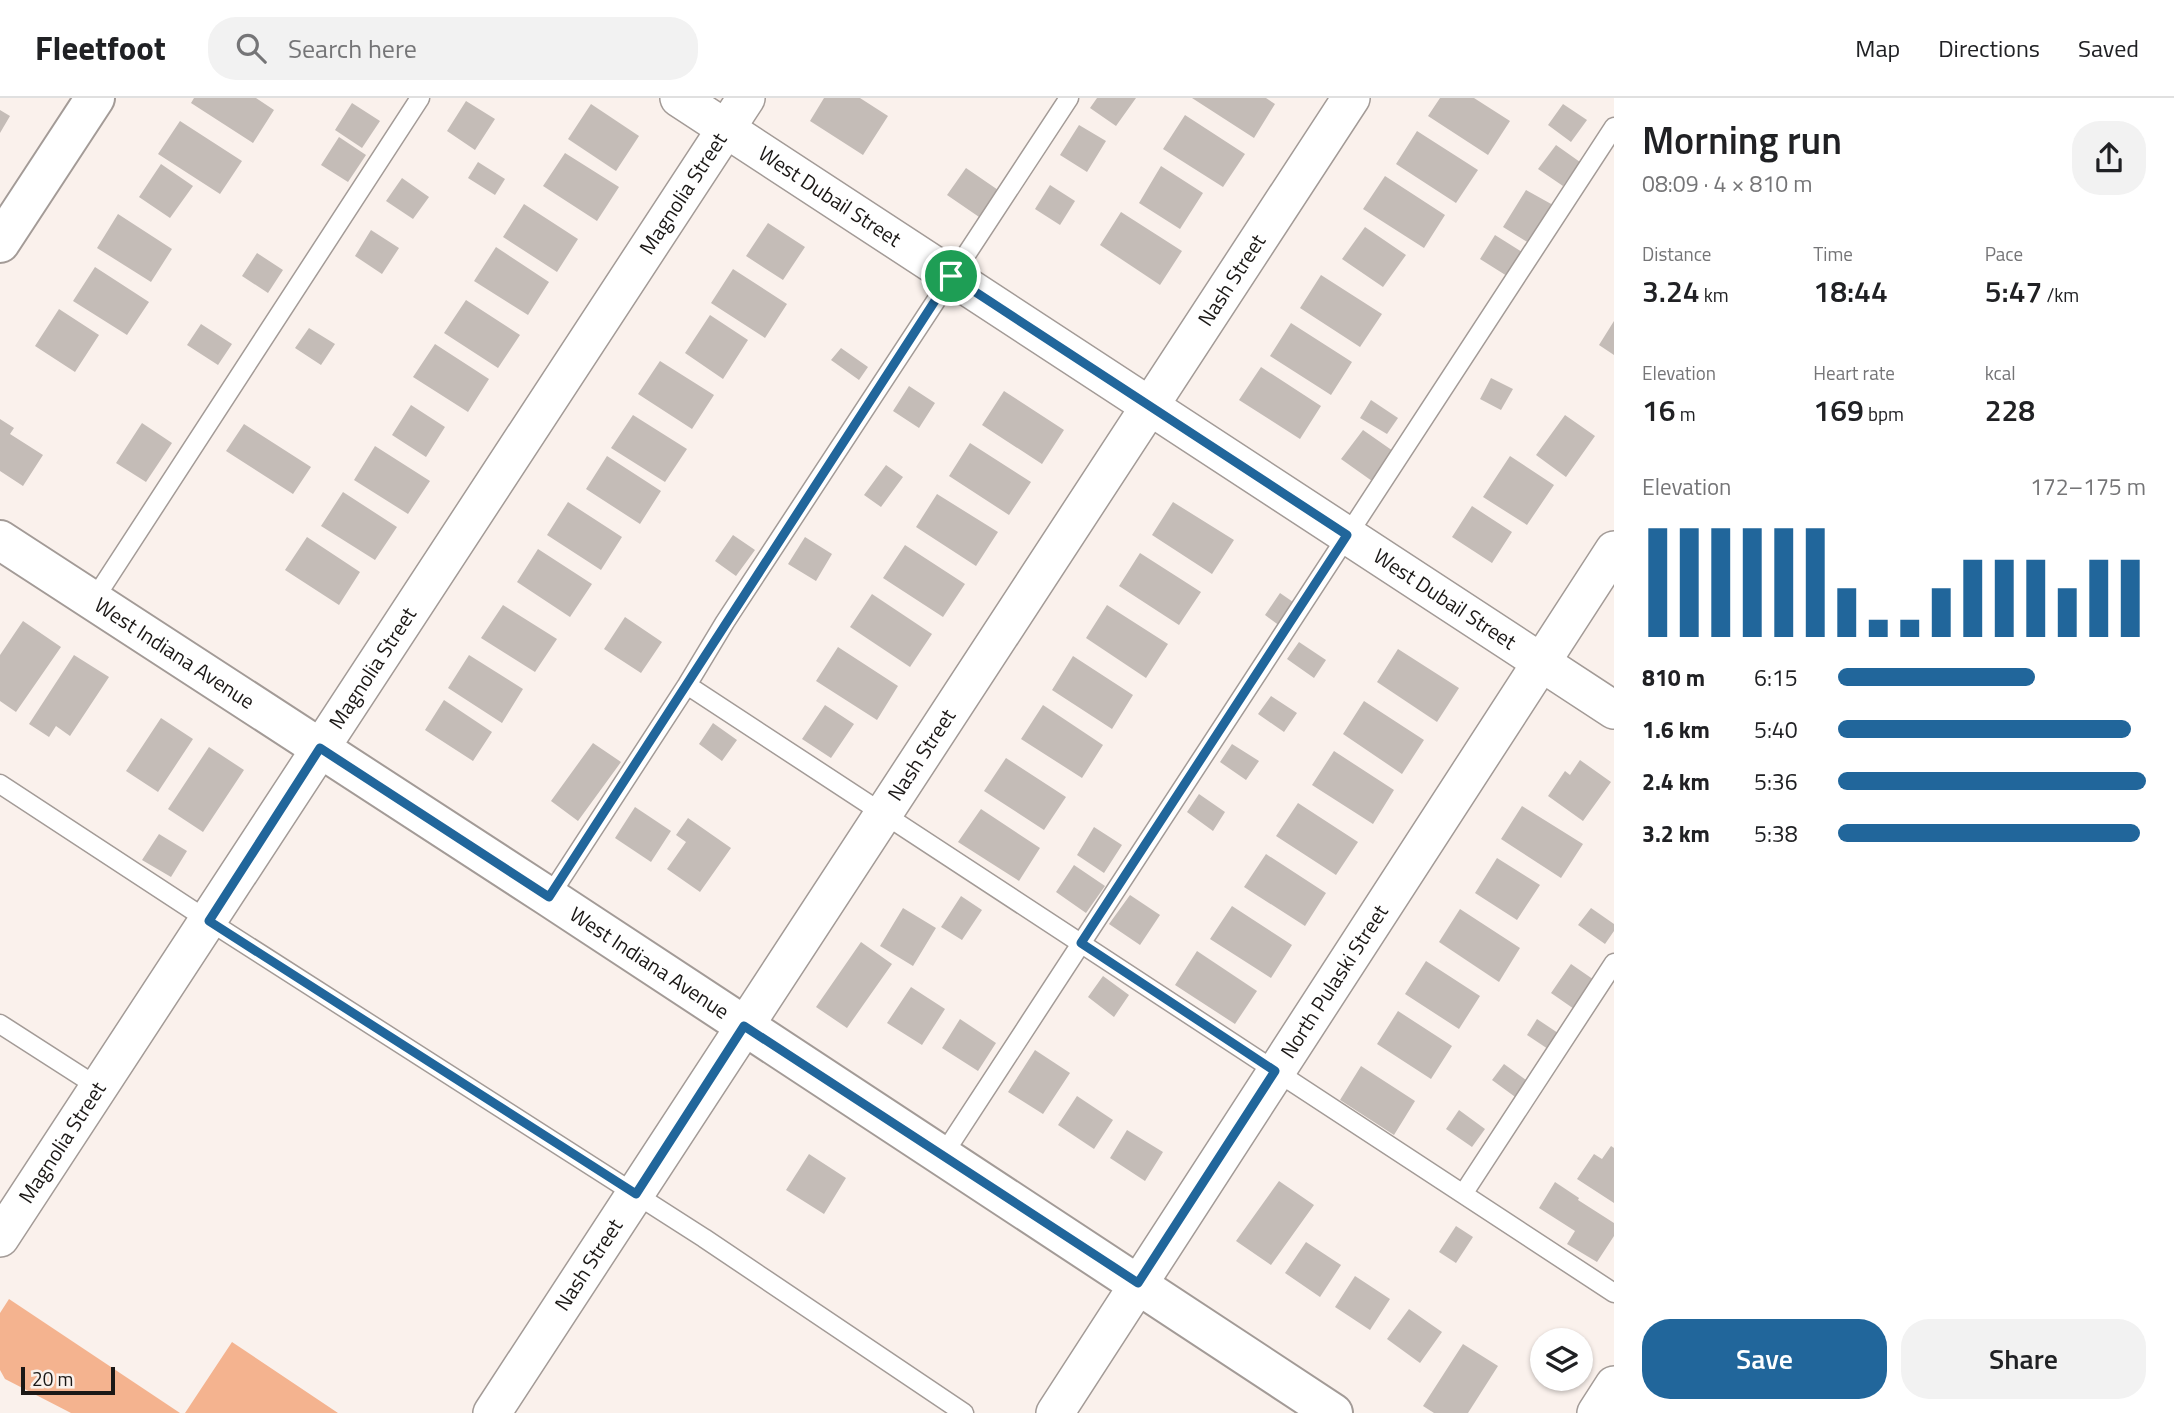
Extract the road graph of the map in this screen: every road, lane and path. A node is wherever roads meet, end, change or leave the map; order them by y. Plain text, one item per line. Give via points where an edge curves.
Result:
1 (95, 98) edge
2 (420, 98) edge
3 (679, 98) edge
4 (746, 98) edge
5 (1069, 98) edge
6 (1351, 98) edge
7 (1614, 127) edge
8 (726, 128) junction
9 (2, 235) edge
10 (951, 276) junction
11 (1150, 406) junction
12 (1347, 535) junction
13 (0, 540) edge
14 (1614, 550) edge
15 (93, 601) junction
16 (1541, 662) junction
17 (687, 685) junction
18 (1614, 709) edge
19 (320, 748) junction
20 (0, 784) edge
21 (883, 813) junction
22 (549, 897) junction
23 (209, 921) junction
24 (1081, 943) junction
25 (1614, 963) edge
26 (0, 1024) edge
27 (744, 1026) junction
28 (1275, 1071) junction
29 (99, 1087) junction
30 (943, 1155) junction
31 (636, 1194) junction
32 (1463, 1194) junction
33 (0, 1238) edge
34 (1138, 1283) junction
35 (1614, 1293) edge
36 (1614, 1385) edge
37 (492, 1413) edge
38 (964, 1413) edge
39 (1055, 1413) edge
40 (1334, 1413) edge
41 (1596, 1413) edge

1 - 9 street
2 - 15 lane
3 - 8 street, West Dubail Street
4 - 8 street, Magnolia Street
5 - 10 lane
6 - 11 street, Nash Street
7 - 12 lane
8 - 10 street, West Dubail Street
8 - 19 street, Magnolia Street
10 - 11 street, West Dubail Street
10 - 17 lane
11 - 12 street, West Dubail Street
11 - 21 street, Nash Street
12 - 16 street, West Dubail Street
12 - 24 lane
13 - 15 street, West Indiana Avenue
14 - 16 street, North Pulaski Street
15 - 19 street, West Indiana Avenue
16 - 18 street, West Dubail Street
16 - 28 street, North Pulaski Street
17 - 21 lane
17 - 22 lane
19 - 22 street, West Indiana Avenue
19 - 23 street, Magnolia Street
20 - 23 lane
21 - 24 lane
21 - 27 street, Nash Street
22 - 27 street, West Indiana Avenue
23 - 29 street, Magnolia Street
23 - 31 lane
24 - 28 lane
24 - 30 lane
25 - 32 lane
26 - 29 lane
27 - 30 street, West Indiana Avenue
27 - 31 street, Nash Street
28 - 32 lane
28 - 34 street, North Pulaski Street
29 - 33 street, Magnolia Street
30 - 34 street, West Indiana Avenue
31 - 37 street, Nash Street
31 - 38 lane
32 - 35 lane
34 - 39 street, North Pulaski Street
34 - 40 street, West Indiana Avenue
36 - 41 street

